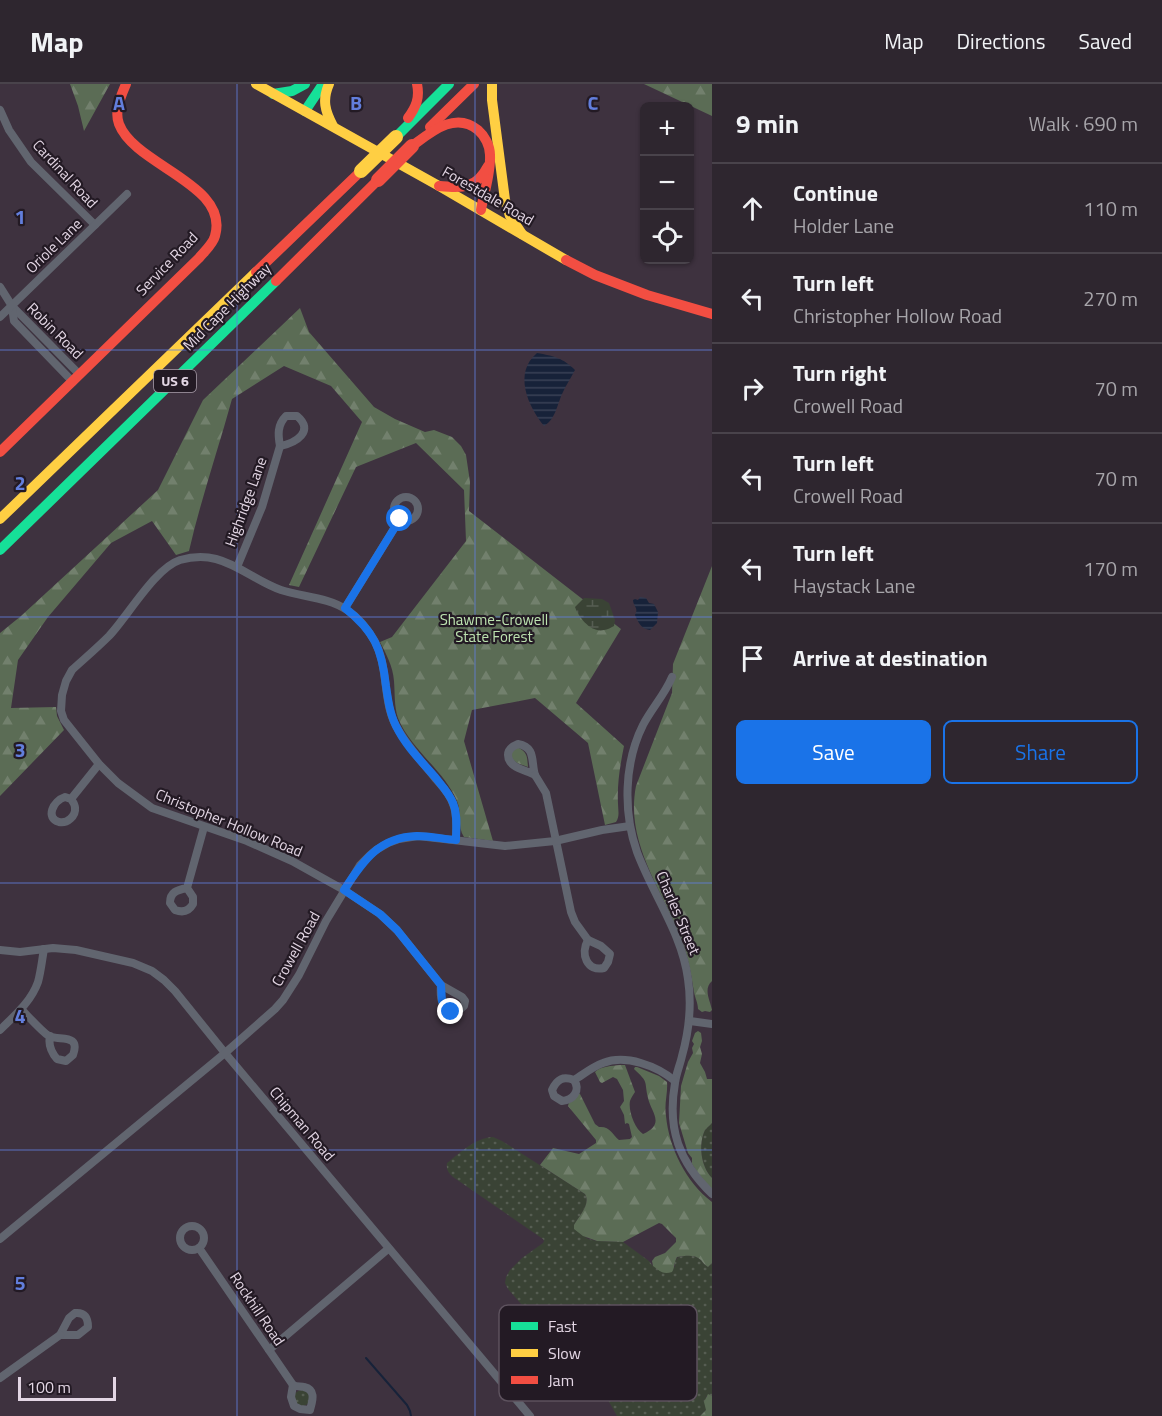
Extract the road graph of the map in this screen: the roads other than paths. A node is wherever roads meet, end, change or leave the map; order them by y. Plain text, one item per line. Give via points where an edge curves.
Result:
1 (126, 84) edge
2 (256, 84) edge
3 (305, 84) edge
4 (310, 84) edge
5 (323, 84) edge
6 (329, 84) edge
7 (417, 84) edge
8 (449, 84) edge
9 (474, 84) edge
10 (492, 84) edge
11 (273, 94) junction
12 (302, 109) junction
13 (0, 110) edge
14 (333, 126) junction
15 (396, 137) junction
16 (412, 146) junction
17 (495, 164) junction
18 (439, 186) junction
19 (127, 194) dead end
20 (483, 212) junction
21 (94, 225) junction
22 (522, 234) junction
23 (0, 287) edge
24 (12, 306) junction
25 (712, 314) edge
26 (0, 317) edge
27 (76, 378) junction
28 (280, 446) dead end
29 (0, 452) edge
30 (0, 519) edge
31 (400, 519) dead end
32 (0, 550) edge
33 (237, 567) junction
34 (345, 608) junction
35 (672, 677) dead end
36 (99, 764) junction
37 (535, 775) dead end
38 (71, 799) dead end
39 (630, 826) junction
40 (204, 827) junction
41 (456, 840) junction
42 (555, 841) junction
43 (188, 888) dead end
44 (344, 890) junction
45 (588, 940) dead end
46 (44, 949) junction
47 (0, 950) edge
48 (441, 985) dead end
49 (21, 1009) junction
50 (690, 1022) junction
51 (712, 1024) edge
52 (0, 1030) edge
53 (50, 1036) dead end
54 (225, 1053) junction
55 (574, 1080) dead end
56 (675, 1081) junction
57 (712, 1194) edge
58 (0, 1239) edge
59 (199, 1248) dead end
60 (388, 1249) junction
61 (60, 1335) dead end
62 (268, 1350) junction
63 (0, 1378) edge
64 (499, 1380) edge
65 (293, 1386) junction
66 (517, 1401) edge
67 (311, 1413) edge
68 (530, 1416) edge

1 - 27 main road, Service Road via 118,111 124,136 207,200 216,214 216,230 199,258
2 - 11 main road, Forestdale Road
3 - 11 main road
4 - 12 main road
5 - 12 main road
6 - 14 main road via 324,106
7 - 15 main road via 418,101
8 - 15 main road, Mid Cape Highway / US 6
9 - 16 main road, Mid Cape Highway / US 6
10 - 17 main road
11 - 12 main road, Forestdale Road
12 - 14 main road, Forestdale Road
13 - 21 street, Cardinal Road via 31,162
14 - 18 main road, Forestdale Road
15 - 30 main road, Mid Cape Highway / US 6, bridge
16 - 17 main road via 439,127 462,123 474,127 484,137
16 - 32 main road, Mid Cape Highway / US 6, bridge
17 - 18 main road via 473,184 461,188
17 - 20 main road via 488,179
17 - 22 main road via 506,206
18 - 20 main road, Forestdale Road
19 - 21 street, Oriole Lane
20 - 22 main road, Forestdale Road
21 - 24 street, Oriole Lane
22 - 25 main road, Forestdale Road via 609,281
23 - 24 street, Robin Road
24 - 26 street, Oriole Lane
24 - 27 street, Robin Road
27 - 29 main road, Service Road
28 - 33 street, Highridge Lane via 262,507
31 - 34 street
33 - 34 street, Christopher Hollow Road via 281,590
33 - 36 street, Christopher Hollow Road via 201,557 170,564 109,636 72,670 62,695 61,711
34 - 41 street, Christopher Hollow Road via 368,630 377,645 395,724 453,804
35 - 39 street, Charles Street via 636,740 628,781
36 - 38 street
36 - 40 street, Christopher Hollow Road via 152,808
37 - 42 street via 546,793
39 - 42 street, Crowell Road
39 - 50 street, Charles Street via 641,864 682,952 688,978
40 - 43 street
40 - 44 street, Christopher Hollow Road via 292,861
41 - 42 street, Crowell Road via 505,846
41 - 44 street, Crowell Road via 399,838 370,855
42 - 45 street via 572,912
44 - 48 street, Christopher Hollow Road via 390,921
44 - 54 street, Crowell Road via 283,1000
46 - 47 street, Chipman Road
46 - 49 street via 38,980
46 - 54 street, Chipman Road via 76,950 152,971 174,991
49 - 52 street
49 - 53 street
50 - 51 street
50 - 56 street, Charles Street
54 - 58 street, Crowell Road
54 - 60 street, Chipman Road
55 - 56 street via 604,1062 624,1060 651,1067
56 - 57 street, Charles Street via 672,1118 676,1138 689,1168
59 - 62 street, Rockhill Road
60 - 62 street
60 - 64 street, Chipman Road
61 - 63 street
62 - 65 street, Rockhill Road
65 - 67 street, Rockhill Road via 294,1406
65 - 67 street, Rockhill Road via 312,1393
66 - 68 street, Chipman Road

